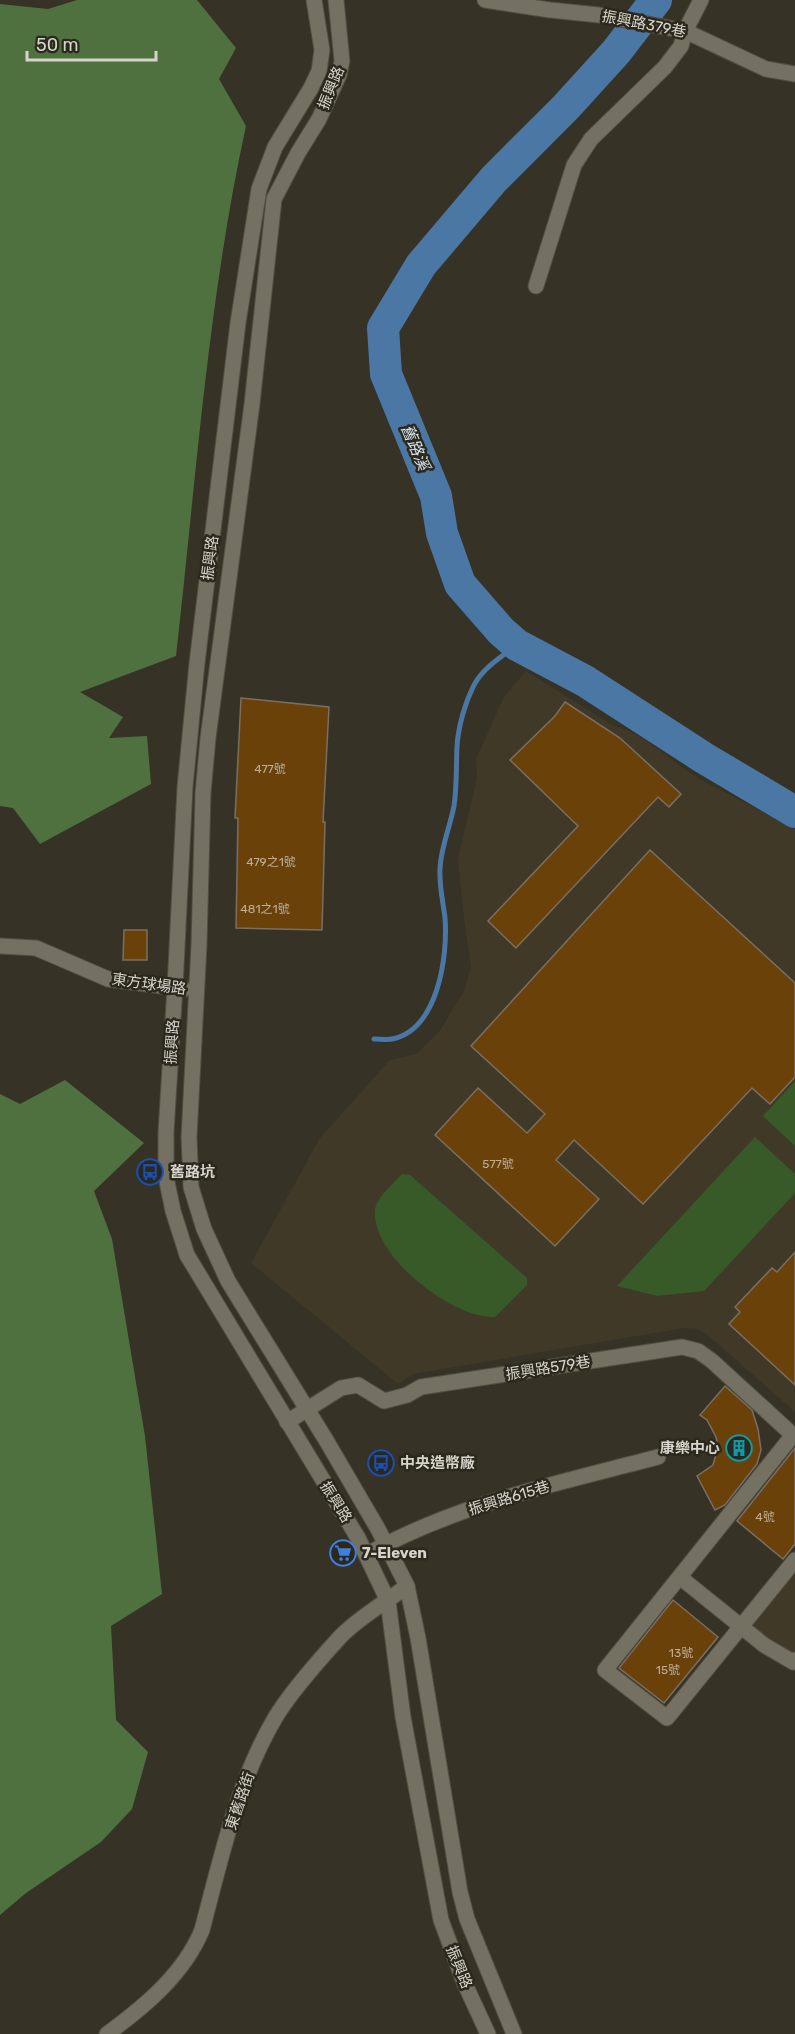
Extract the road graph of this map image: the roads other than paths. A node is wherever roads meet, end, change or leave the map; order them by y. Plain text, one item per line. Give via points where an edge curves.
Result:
1 (314, 0) edge
2 (336, 0) edge
3 (486, 0) edge
4 (701, 0) edge
5 (686, 31) junction
6 (795, 74) edge
7 (536, 286) dead end
8 (0, 946) edge
9 (175, 987) junction
10 (196, 990) junction
11 (308, 1409) junction
12 (287, 1422) junction
13 (794, 1436) edge
14 (658, 1457) dead end
15 (386, 1544) junction
16 (366, 1555) junction
17 (795, 1560) edge
18 (681, 1578) junction
19 (406, 1586) junction
20 (388, 1600) junction
21 (741, 1626) junction
22 (795, 1660) edge
23 (107, 2034) edge
24 (488, 2034) edge
25 (514, 2034) edge

1 - 9 street, 振興路 via 322,50 320,70 275,147 259,189 247,257 184,787
2 - 10 street, 振興路 via 342,61 339,75 274,199 252,404 208,738
3 - 5 street, 振興路379巷
4 - 5 street
5 - 6 street, 振興路379巷 via 766,69
5 - 7 street via 681,46 665,67 591,139 574,165
8 - 9 street, 東方球場路 via 36,948 108,979
9 - 10 street, 東方球場路
9 - 12 street, 振興路 via 165,1132 166,1177 173,1211 187,1255
10 - 11 street, 振興路 via 189,1137 191,1187 204,1229 228,1281
11 - 12 street, 振興路579巷
11 - 13 street, 振興路579巷 via 341,1388 358,1385 384,1401 421,1387 682,1347 698,1351 712,1361
11 - 15 street, 振興路
12 - 16 street, 振興路
13 - 18 street, 振興路579巷
14 - 15 street, 振興路615巷 via 492,1500
15 - 16 street, 振興路615巷
15 - 19 street, 振興路
16 - 20 street, 振興路
17 - 21 street, 振興路579巷
18 - 21 street
18 - 21 street, 振興路579巷 via 605,1670 667,1718
19 - 20 street, 東舊路街
19 - 25 street, 振興路 via 460,1892 467,1919
20 - 23 street, 東舊路街 via 341,1636 276,1717 241,1793 195,1946 163,1986
20 - 24 street, 振興路 via 403,1718 441,1920
21 - 22 street via 764,1645

